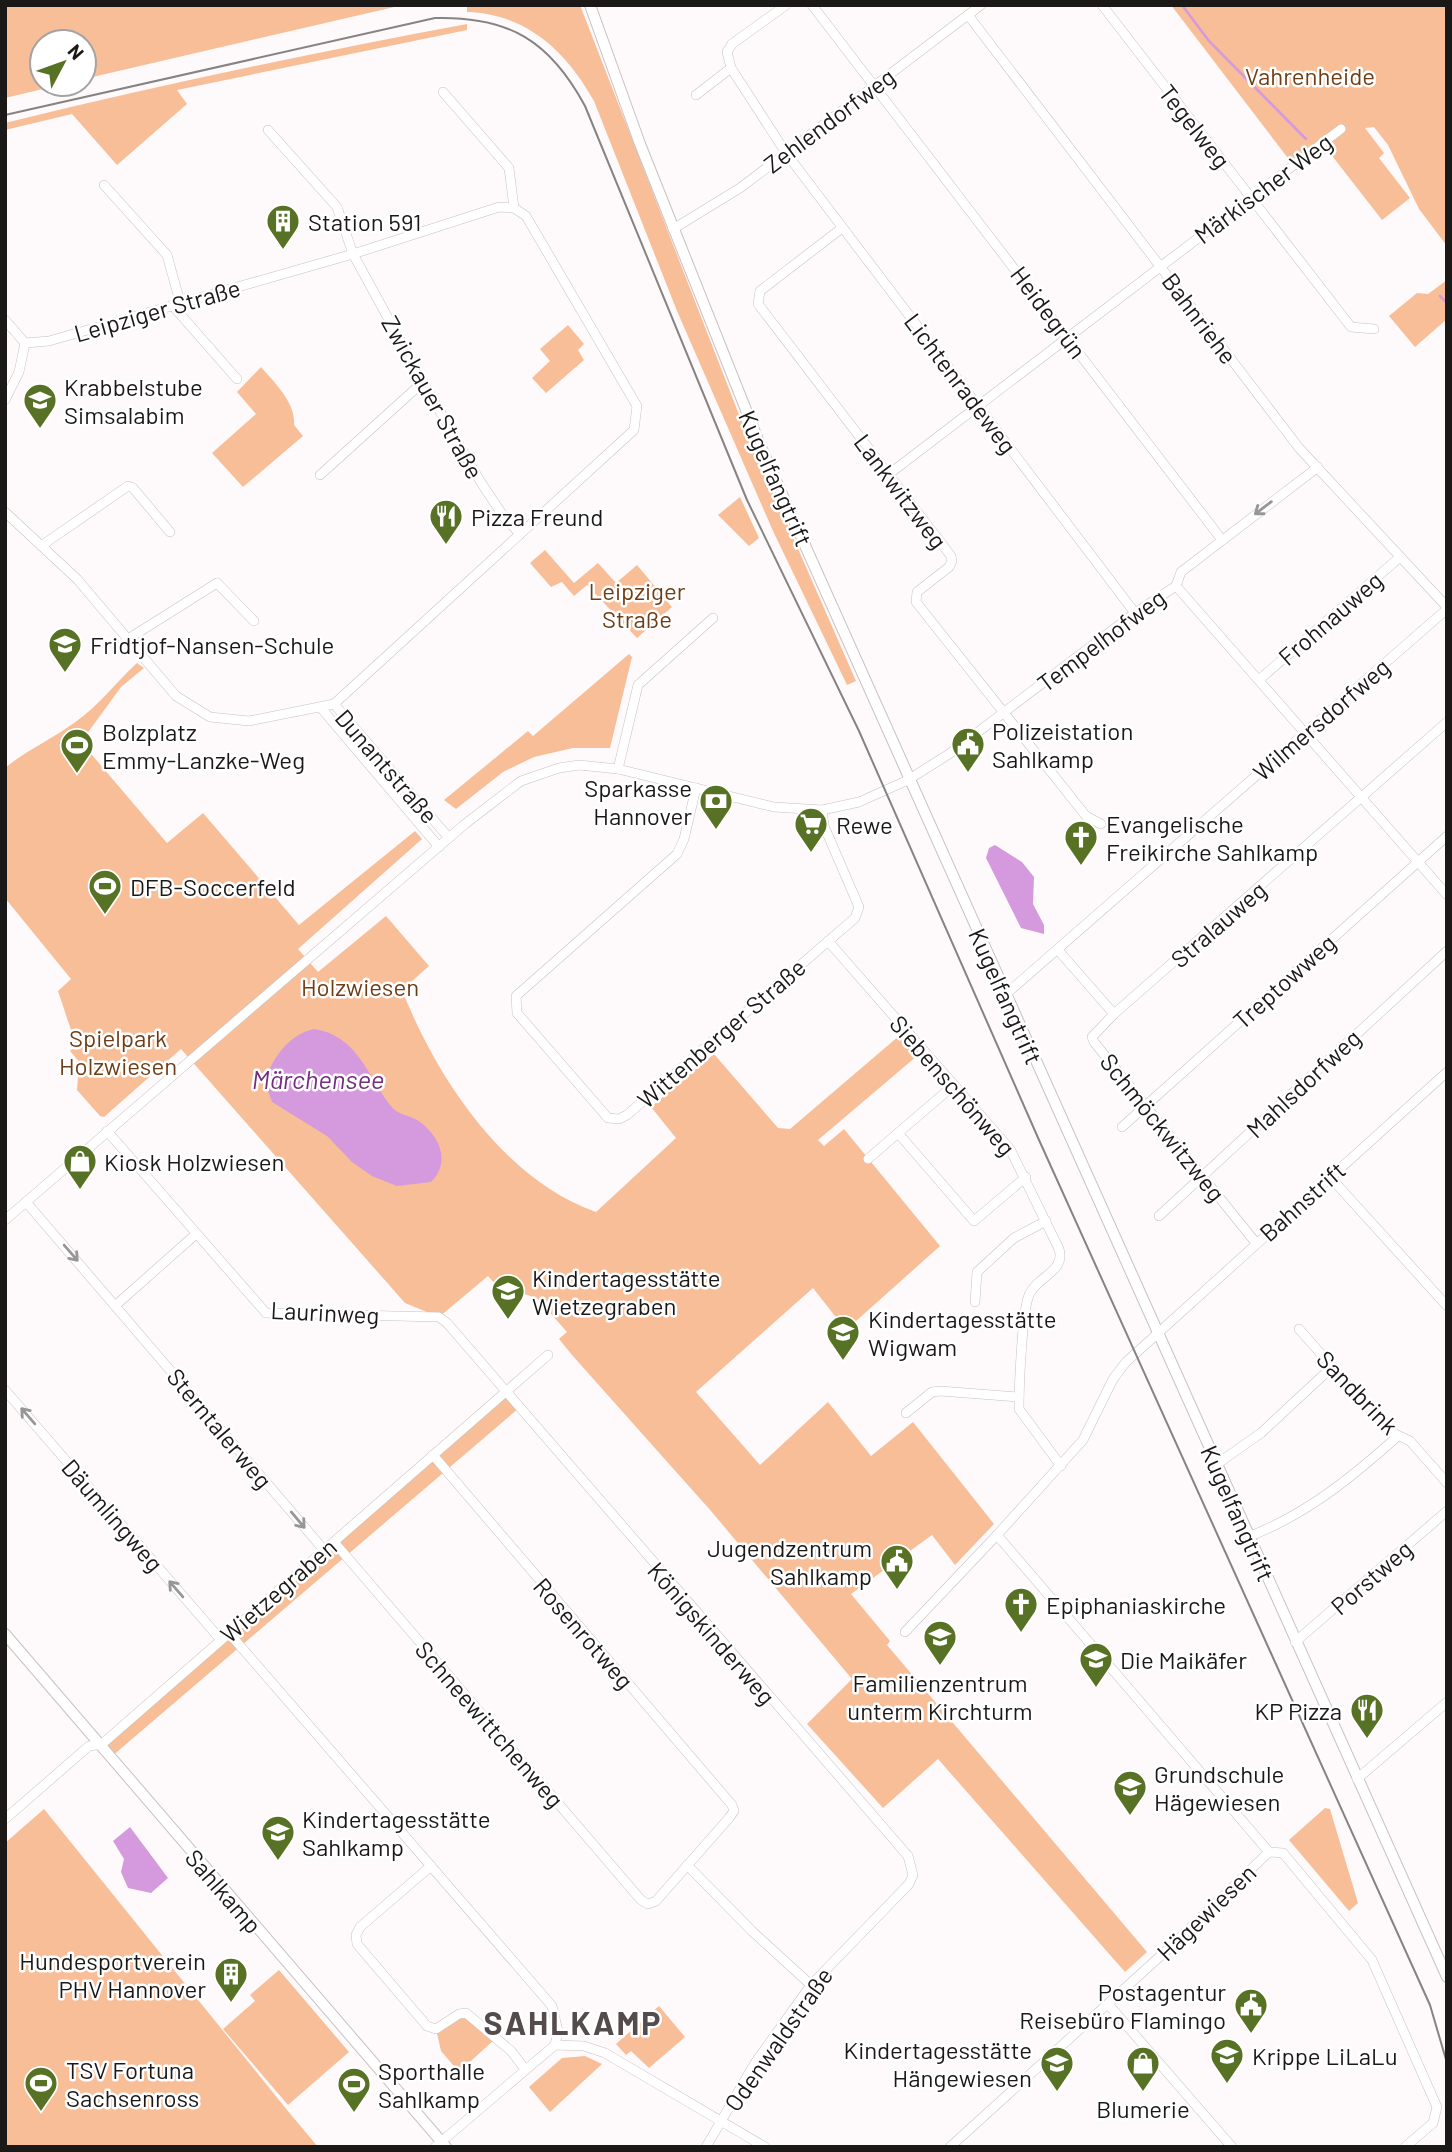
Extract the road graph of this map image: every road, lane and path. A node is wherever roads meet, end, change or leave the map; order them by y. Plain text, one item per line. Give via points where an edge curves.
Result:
1 (590, 5) edge
2 (786, 5) edge
3 (812, 5) edge
4 (981, 5) edge
5 (1102, 5) edge
6 (968, 15) junction
7 (731, 68) junction
8 (876, 85) junction
9 (443, 92) dead end
10 (696, 95) dead end
11 (1341, 129) dead end
12 (268, 130) dead end
13 (786, 153) junction
14 (104, 185) dead end
15 (1250, 198) junction
16 (514, 208) junction
17 (842, 228) junction
18 (673, 229) junction
19 (353, 254) junction
20 (1161, 266) junction
21 (176, 304) junction
22 (5, 320) edge
23 (1374, 329) dead end
24 (1068, 337) junction
25 (25, 343) junction
26 (237, 379) dead end
27 (424, 382) junction
28 (5, 400) edge
29 (979, 405) junction
30 (1318, 467) junction
31 (886, 473) junction
32 (320, 475) dead end
33 (5, 512) edge
34 (170, 531) dead end
35 (520, 534) junction
36 (1222, 540) junction
37 (41, 546) junction
38 (1400, 557) junction
39 (1176, 586) junction
40 (1447, 608) edge
41 (1135, 613) junction
42 (713, 618) dead end
43 (254, 621) dead end
44 (128, 639) junction
45 (1260, 680) junction
46 (334, 704) junction
47 (321, 708) junction
48 (1003, 714) junction
49 (1447, 722) edge
50 (1306, 732) junction
51 (618, 769) junction
52 (908, 780) junction
53 (696, 788) junction
54 (1362, 798) junction
55 (822, 810) junction
56 (1101, 824) dead end
57 (1447, 836) edge
58 (449, 838) junction
59 (439, 847) junction
60 (1418, 862) junction
61 (1447, 895) edge
62 (828, 941) junction
63 (1058, 950) junction
64 (1447, 951) edge
65 (1006, 994) junction
66 (1114, 1014) junction
67 (1444, 1079) edge
68 (954, 1085) junction
69 (1146, 1105) junction
70 (1122, 1127) dead end
71 (107, 1131) junction
72 (898, 1133) junction
73 (868, 1159) dead end
74 (1203, 1175) junction
75 (1026, 1177) junction
76 (1330, 1177) junction
77 (26, 1202) junction
78 (1159, 1216) dead end
79 (5, 1220) edge
80 (1046, 1221) junction
81 (196, 1234) junction
82 (1256, 1243) junction
83 (975, 1302) dead end
84 (116, 1305) junction
85 (1447, 1306) edge
86 (1299, 1329) dead end
87 (1159, 1332) junction
88 (548, 1355) dead end
89 (1332, 1367) junction
90 (5, 1390) edge
91 (506, 1392) junction
92 (1019, 1397) junction
93 (906, 1413) dead end
94 (1398, 1436) junction
95 (433, 1455) junction
96 (1217, 1464) junction
97 (1060, 1466) junction
98 (1447, 1483) edge
99 (1447, 1511) edge
100 (997, 1535) junction
101 (1248, 1536) junction
102 (334, 1542) junction
103 (324, 1550) junction
104 (905, 1632) dead end
105 (229, 1633) junction
106 (5, 1634) edge
107 (221, 1640) junction
108 (1295, 1642) junction
109 (1447, 1702) edge
110 (102, 1744) junction
111 (1357, 1779) junction
112 (5, 1819) edge
113 (1269, 1852) junction
114 (431, 1866) junction
115 (687, 1866) junction
116 (913, 1875) joint
117 (1447, 1977) edge
118 (811, 1985) junction
119 (1108, 2004) junction
120 (555, 2045) junction
121 (525, 2069) junction
122 (721, 2120) junction
123 (440, 2145) edge
124 (706, 2147) edge
125 (765, 2147) edge
126 (950, 2147) edge
127 (1232, 2147) edge
128 (1405, 2147) edge

1 - 18 street, Kugelfangtrift
2 - 7 street via 732,44 727,52
3 - 8 street, Heidegrün
4 - 6 street, Zehlendorfweg
5 - 15 street, Tegelweg
6 - 8 street, Zehlendorfweg
6 - 20 street, Bahnriehe
7 - 10 street
7 - 13 street, Lichtenradeweg
8 - 13 street, Zehlendorfweg
8 - 24 street, Heidegrün
9 - 16 street via 509,168
11 - 15 street, Märkischer Weg
12 - 19 street, Zwickauer Straße via 337,207
13 - 17 street, Lichtenradeweg
13 - 18 street, Zehlendorfweg
14 - 21 street via 167,256
15 - 20 street, Märkischer Weg
15 - 23 street, Tegelweg via 1351,327
16 - 19 street, Leipziger Straße via 499,207
16 - 35 street via 526,216 637,406 638,419 634,429
17 - 29 street, Lichtenradeweg
17 - 31 street, Lankwitzweg via 760,291 758,304
18 - 52 street, Kugelfangtrift via 760,445
19 - 21 street, Leipziger Straße
19 - 27 street, Zwickauer Straße
20 - 24 street, Märkischer Weg
20 - 30 street, Bahnriehe
21 - 25 street, Leipziger Straße via 49,341
21 - 26 street
22 - 25 street
24 - 29 street, Märkischer Weg
24 - 36 street, Heidegrün
25 - 28 street via 19,372
27 - 32 street
27 - 35 street, Zwickauer Straße via 480,481
29 - 31 street, Märkischer Weg
29 - 41 street, Lichtenradeweg
30 -> 36 street, Tempelhofweg
30 - 38 street, Bahnriehe
31 - 48 street, Lankwitzweg via 952,561 917,592 916,602
33 - 37 street, Dunantstraße
34 - 37 street via 128,486
35 - 46 street
36 - 39 street, Tempelhofweg via 1181,572
37 - 44 street, Dunantstraße
38 - 40 street, Bahnriehe
38 - 45 street, Frohnauweg
39 - 41 street, Tempelhofweg
39 - 45 street
40 - 50 street, Wilmersdorfweg
41 - 48 street, Tempelhofweg
42 - 51 street via 638,685
43 - 44 street via 217,583
44 - 47 street, Dunantstraße via 176,696 210,717 249,721
45 - 50 street
46 - 47 street, Dunantstraße
46 - 58 street, Dunantstraße
47 - 59 street, Dunantstraße
48 - 52 street, Tempelhofweg
48 - 56 street, Lankwitzweg via 1086,816
49 - 54 street, Stralauweg
50 - 54 street
50 - 63 street, Wilmersdorfweg
51 - 53 street
51 - 58 street via 579,765 537,774 505,791
52 - 55 street via 859,802
52 - 65 street, Kugelfangtrift
53 - 55 street via 774,807
53 - 62 street, Wittenberger Straße via 677,854 516,996 517,1013 601,1113 619,1119 627,1115
54 - 60 street
54 - 66 street, Stralauweg
55 - 62 street, Wittenberger Straße via 824,826 859,907 855,918
57 - 60 street, Treptowweg
58 - 59 street
59 - 71 street
60 - 61 street
60 - 69 street, Treptowweg
62 - 68 street, Siebenschönweg
63 - 65 street, Wilmersdorfweg
63 - 66 street, Schmöckwitzweg
64 - 74 street, Mahlsdorfweg
65 - 87 street, Kugelfangtrift
66 - 69 street, Schmöckwitzweg via 1092,1037
67 - 76 street, Bahnstrift
68 - 72 street
68 - 75 street, Siebenschönweg via 1010,1149
69 - 70 street, Treptowweg
69 - 74 street, Schmöckwitzweg
71 - 77 street
71 - 81 street, Laurinweg
72 - 73 street
72 - 75 street via 974,1221
74 - 78 street, Mahlsdorfweg
74 - 82 street, Schmöckwitzweg
75 - 80 street, Siebenschönweg
76 - 82 street, Bahnstrift
76 - 85 street
77 - 79 street
77 -> 84 street, Sterntalerweg
80 - 83 street via 1014,1238 977,1272
80 - 92 street, Siebenschönweg via 1062,1257 1028,1296
81 - 84 street
81 - 91 street, Laurinweg via 266,1313 439,1317
82 - 87 street, Bahnstrift
84 -> 103 street, Sterntalerweg
86 - 89 street, Sandbrink
87 - 96 street, Kugelfangtrift
87 - 97 street via 1120,1369 1083,1440
88 - 91 street, Wietzegraben
89 - 94 street, Sandbrink
89 - 96 street via 1261,1433
107 -> 90 street, Däumlingweg
91 - 95 street, Wietzegraben
91 - 116 street, Königskinderweg via 881,1822 908,1856
92 - 93 street via 932,1392
92 - 97 street, Siebenschönweg via 1022,1417
94 - 98 street, Sandbrink via 1410,1441
94 - 101 street via 1330,1494 1282,1523
95 - 102 street, Wietzegraben
95 - 115 street, Rosenrotweg via 734,1811
96 - 101 street, Kugelfangtrift
97 - 100 street
99 - 108 street, Porstweg
100 - 104 street
100 - 113 street, Hägewiesen
101 - 108 street, Kugelfangtrift
102 - 103 street, Wietzegraben
102 - 115 street, Schneewittchenweg via 641,1900 648,1904 656,1901
103 - 105 street, Wietzegraben
105 - 107 street, Wietzegraben
105 - 114 street
106 - 110 street, Sahlkamp
107 - 110 street, Wietzegraben
108 - 111 street, Kugelfangtrift
109 - 111 street
110 - 112 street, Wietzegraben via 89,1746
110 - 123 street, Sahlkamp
111 - 117 street, Kugelfangtrift
113 - 119 street, Hägewiesen
113 - 128 street via 1283,1853 1372,1960 1437,2107 1433,2123
114 - 120 street via 552,2006 558,2031
114 - 121 street via 360,1927 357,1944 427,2025 436,2029 466,2013
115 - 118 street
116 - 118 street, Odenwaldstraße via 904,1890
118 - 122 street, Odenwaldstraße
119 - 126 street, Hägewiesen
119 - 127 street
120 - 121 street
120 - 122 street via 595,2049
121 - 123 street
122 - 124 street, Odenwaldstraße
122 - 125 street

